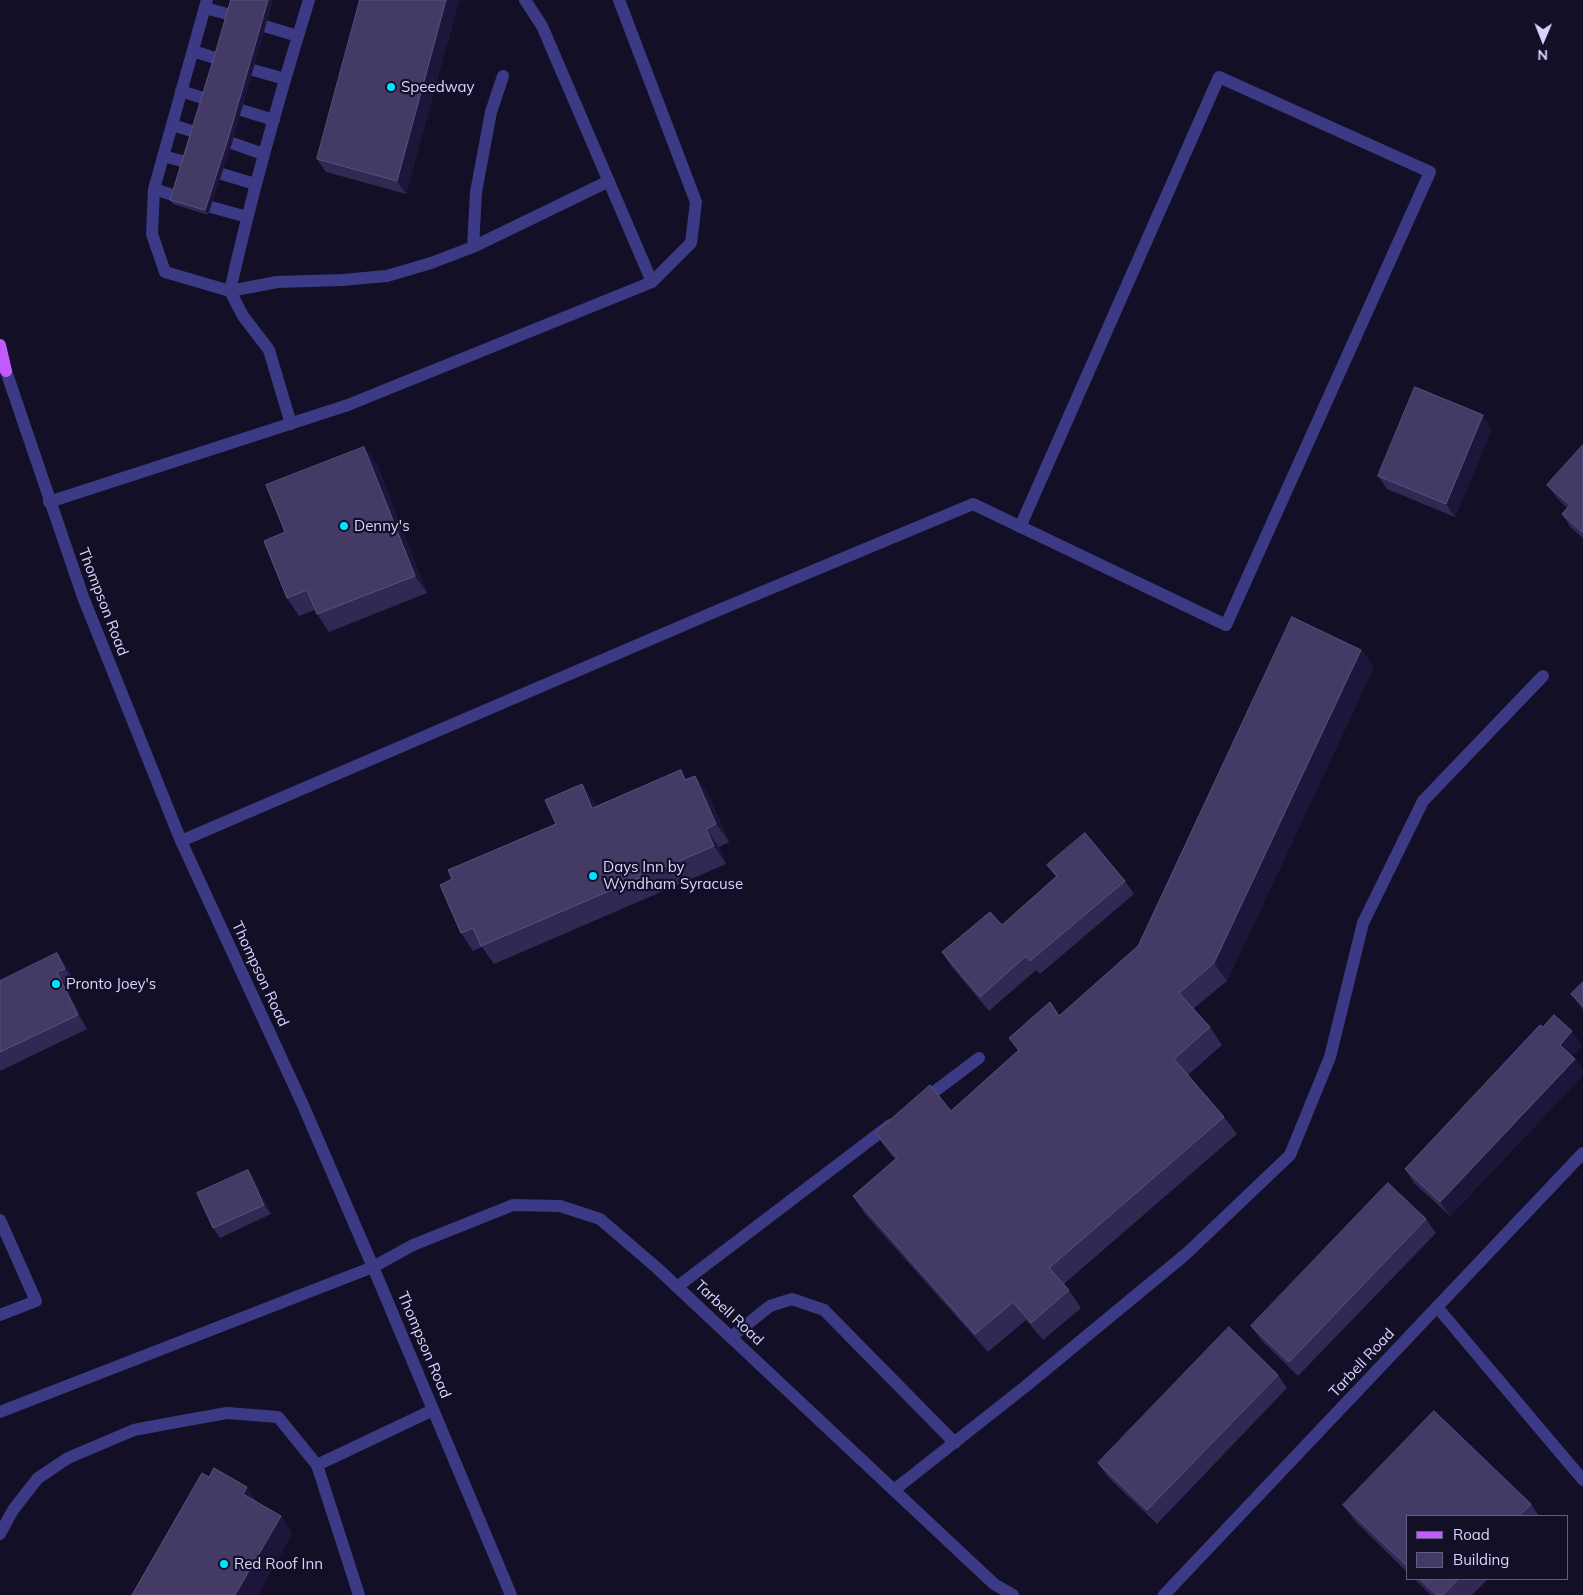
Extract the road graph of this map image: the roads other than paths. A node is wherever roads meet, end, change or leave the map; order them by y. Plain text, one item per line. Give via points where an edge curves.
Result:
1 (309, 0) edge
2 (525, 0) edge
3 (619, 0) edge
4 (206, 4) edge
5 (231, 15) edge
6 (264, 26) edge
7 (298, 36) junction
8 (193, 51) junction
9 (218, 59) edge
10 (253, 70) dead end
11 (503, 76) dead end
12 (285, 79) junction
13 (182, 91) junction
14 (206, 100) edge
15 (241, 110) edge
16 (274, 120) junction
17 (172, 124) junction
18 (195, 132) edge
19 (232, 143) dead end
20 (263, 154) junction
21 (163, 156) junction
22 (186, 162) edge
23 (222, 174) dead end
24 (608, 181) junction
25 (255, 184) junction
26 (154, 189) junction
27 (176, 196) edge
28 (211, 207) edge
29 (247, 217) junction
30 (473, 247) junction
31 (652, 282) junction
32 (230, 292) junction
33 (0, 345) edge
34 (3, 365) edge
35 (291, 424) junction
36 (49, 502) junction
37 (1020, 527) junction
38 (1543, 676) dead end
39 (181, 842) junction
40 (978, 1058) dead end
41 (1583, 1153) edge
42 (0, 1220) edge
43 (373, 1267) junction
44 (677, 1287) junction
45 (1437, 1307) junction
46 (0, 1315) edge
47 (731, 1337) junction
48 (433, 1410) junction
49 (0, 1412) edge
50 (955, 1442) junction
51 (317, 1465) junction
52 (1583, 1480) edge
53 (894, 1490) junction
54 (0, 1534) edge
55 (359, 1595) edge
56 (511, 1595) edge
57 (1013, 1595) edge
58 (1164, 1595) edge

1 - 7 street
2 - 24 street via 542,26
3 - 31 street via 696,202 691,243
4 - 5 street
4 - 8 street
6 - 7 street
7 - 12 street
8 - 9 street
8 - 13 street
10 - 12 street
11 - 30 street via 491,112 476,192
12 - 16 street
13 - 14 street
13 - 17 street
15 - 16 street
16 - 20 street
17 - 18 street
17 - 21 street
19 - 20 street
20 - 25 street
21 - 22 street
21 - 26 street
23 - 25 street
24 - 30 street
24 - 31 street
25 - 29 street
26 - 27 street
26 - 32 street via 152,234 165,272
28 - 29 street
29 - 32 street
30 - 32 street via 387,276 277,282
31 - 35 street via 348,406
32 - 35 street via 243,316 269,350
33 - 34 main road
34 - 36 street, Thompson Road
35 - 36 street
36 - 39 street, Thompson Road via 83,598
37 - 37 street via 1226,625 1430,172 1218,77
37 - 39 street via 973,504
38 - 50 street via 1424,801 1362,923 1330,1057 1290,1155 1186,1254
39 - 43 street, Thompson Road via 303,1105
40 - 44 street
41 - 45 street, Tarbell Road
42 - 46 street via 36,1301
43 - 44 street, Tarbell Road via 413,1245 513,1205 560,1206 600,1219
43 - 48 street, Thompson Road
43 - 49 street, Tarbell Road
44 - 47 street, Tarbell Road
45 - 52 street
45 - 58 street, Tarbell Road
47 - 50 street via 770,1306 792,1299 824,1310
47 - 53 street, Tarbell Road
48 - 51 street
48 - 56 street, Thompson Road
50 - 53 street
51 - 54 street via 278,1417 227,1412 134,1430 68,1458 38,1478 13,1510
51 - 55 street
53 - 57 street, Tarbell Road via 994,1584

